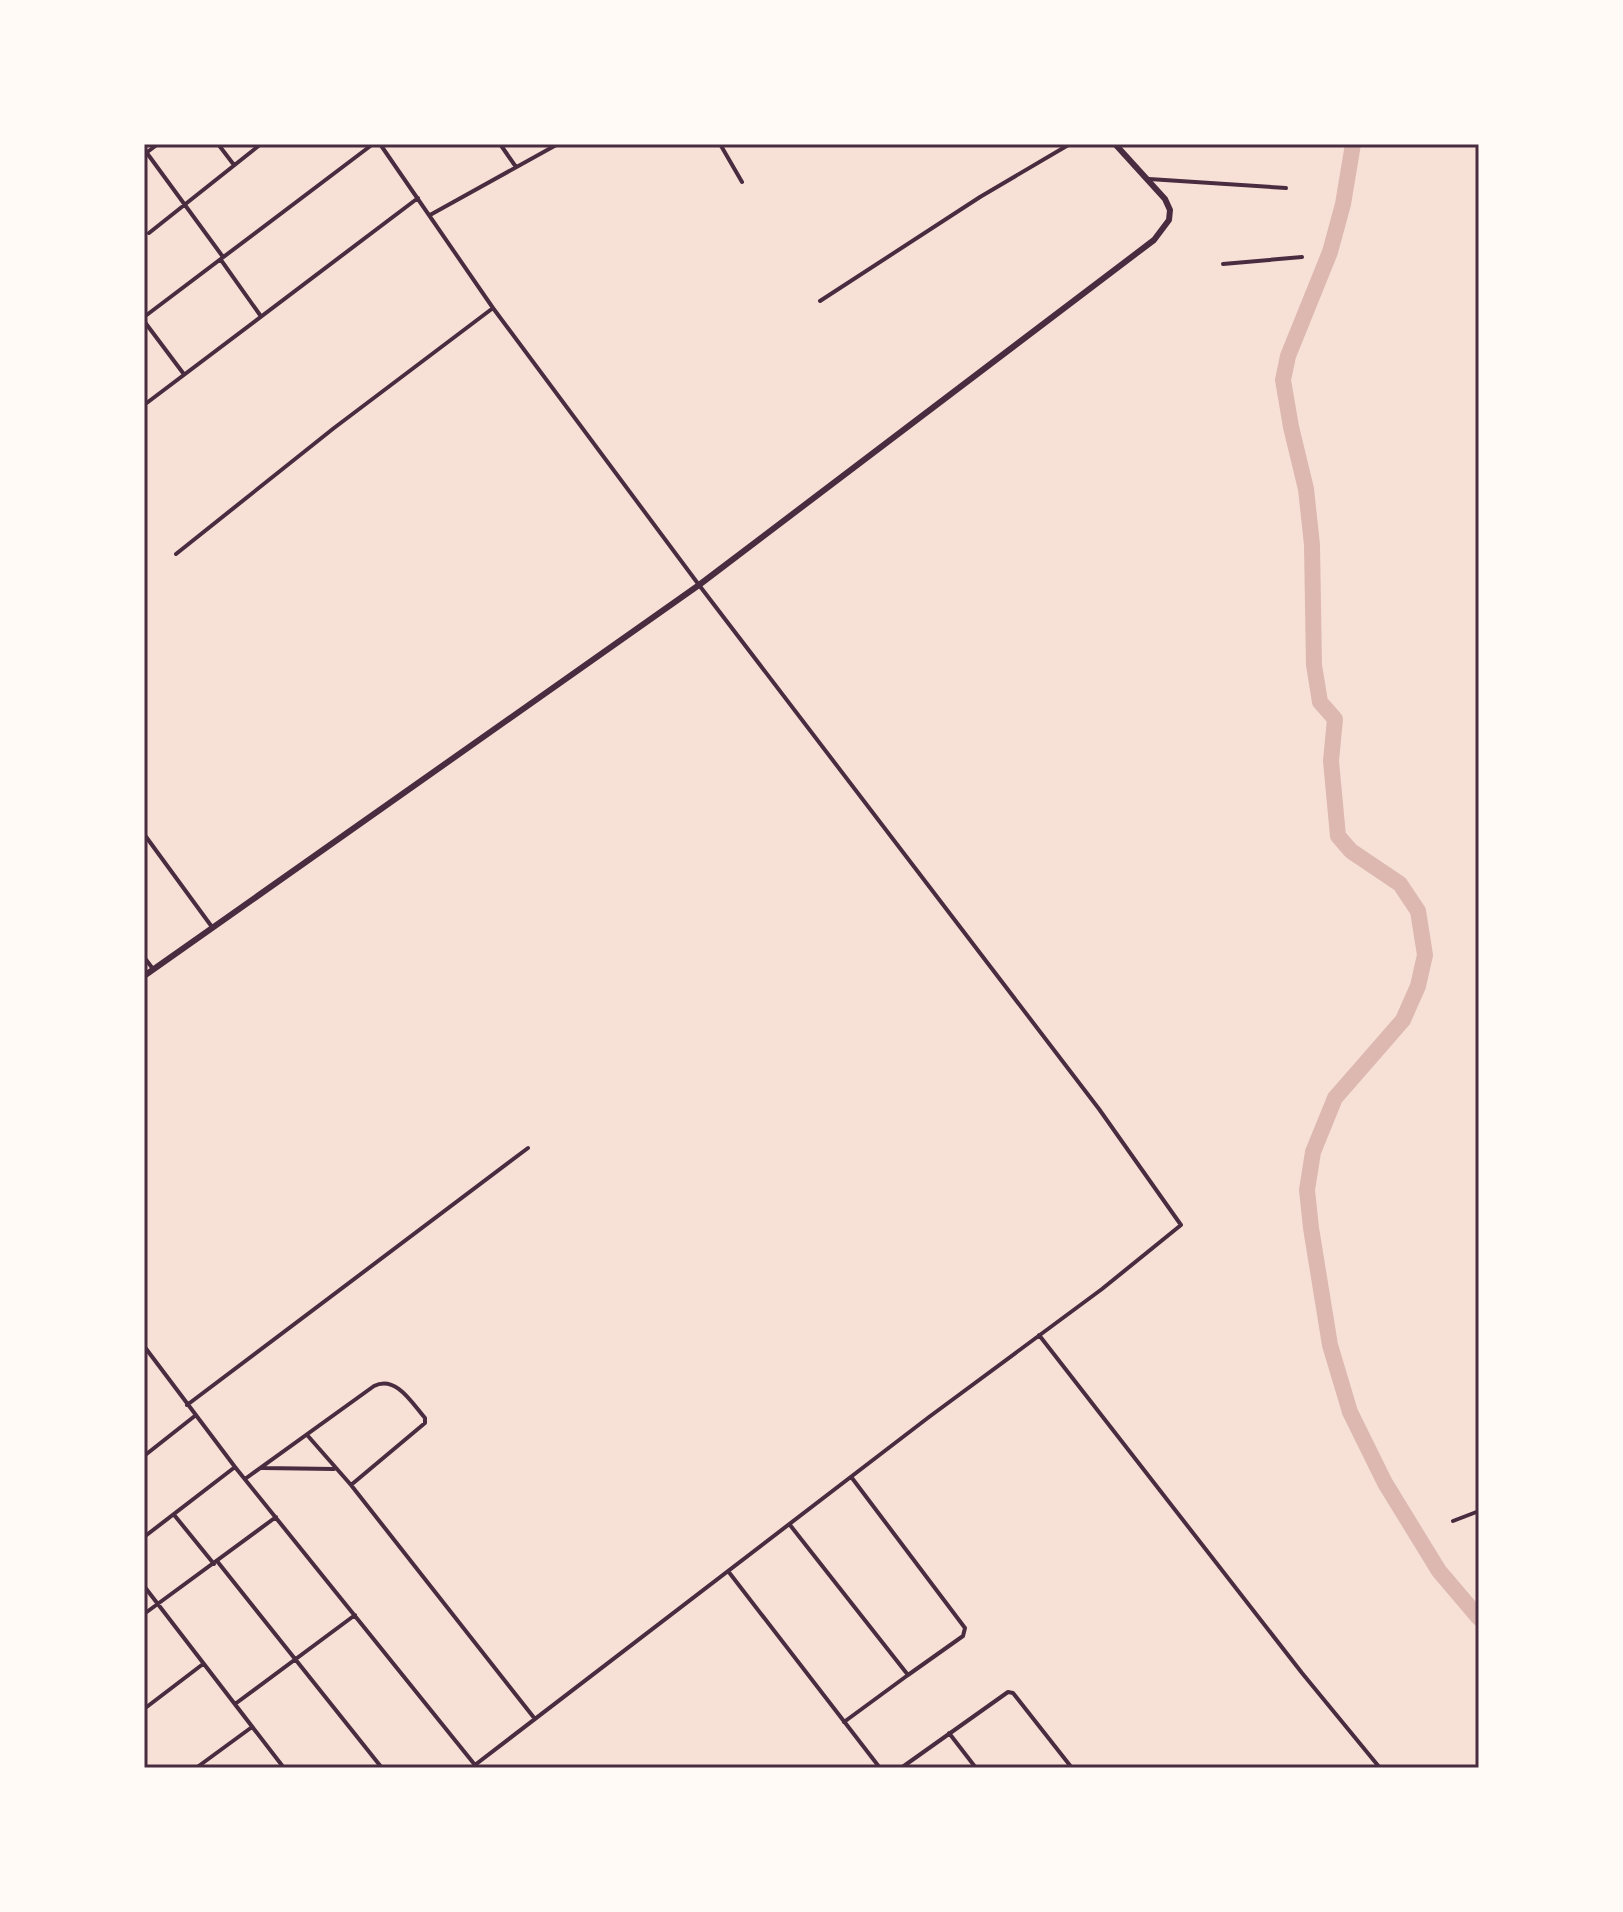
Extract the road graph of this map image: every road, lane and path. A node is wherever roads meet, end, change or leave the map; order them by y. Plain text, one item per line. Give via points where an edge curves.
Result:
1 (158, 144) edge
2 (218, 144) edge
3 (261, 144) edge
4 (373, 144) edge
5 (380, 144) edge
6 (500, 144) edge
7 (558, 144) edge
8 (720, 144) edge
9 (1070, 144) edge
10 (1115, 144) edge
11 (145, 151) edge
12 (234, 165) junction
13 (516, 167) junction
14 (1147, 179) junction
15 (742, 182) dead end
16 (1286, 188) dead end
17 (418, 198) junction
18 (184, 206) junction
19 (430, 215) junction
20 (149, 233) dead end
21 (1302, 257) dead end
22 (222, 259) junction
23 (1223, 264) dead end
24 (820, 301) dead end
25 (493, 308) junction
26 (260, 315) junction
27 (144, 319) edge
28 (184, 373) junction
29 (144, 405) edge
30 (176, 554) dead end
31 (699, 585) junction
32 (144, 834) edge
33 (212, 927) junction
34 (144, 957) edge
35 (153, 969) junction
36 (144, 976) edge
37 (528, 1148) dead end
38 (1039, 1335) junction
39 (144, 1346) edge
40 (187, 1405) junction
41 (196, 1415) junction
42 (308, 1436) junction
43 (144, 1456) edge
44 (235, 1467) junction
45 (260, 1468) junction
46 (336, 1469) junction
47 (852, 1478) junction
48 (245, 1479) junction
49 (351, 1485) junction
50 (1479, 1511) edge
51 (175, 1515) junction
52 (276, 1517) junction
53 (1453, 1521) dead end
54 (790, 1525) junction
55 (144, 1537) edge
56 (216, 1562) junction
57 (728, 1571) junction
58 (144, 1586) edge
59 (158, 1603) junction
60 (144, 1614) edge
61 (355, 1615) junction
62 (295, 1660) junction
63 (203, 1664) junction
64 (908, 1675) junction
65 (235, 1704) junction
66 (144, 1709) edge
67 (535, 1719) junction
68 (844, 1722) junction
69 (252, 1727) junction
70 (949, 1733) junction
71 (473, 1766) edge
72 (196, 1768) edge
73 (284, 1768) edge
74 (382, 1768) edge
75 (880, 1768) edge
76 (901, 1768) edge
77 (976, 1768) edge
78 (1072, 1768) edge
79 (1380, 1768) edge

1 - 11 street
2 - 12 street
3 - 12 street
4 - 22 street
5 - 17 street
6 - 13 street
7 - 13 street
8 - 15 street
9 - 24 street
10 - 14 street
11 - 18 street
12 - 18 street
13 - 19 street
14 - 16 street
14 - 31 street via 1170,210 1165,228 1154,240
17 - 19 street
17 - 26 street
18 - 20 street
18 - 22 street
19 - 25 street
21 - 23 street
22 - 26 street
22 - 27 street
25 - 30 street
25 - 31 street
26 - 28 street
27 - 28 street
28 - 29 street
31 - 33 street
31 - 38 street via 1099,1109 1181,1225
32 - 33 street
33 - 35 street
34 - 35 street
35 - 36 street
37 - 40 street
38 - 47 street
38 - 79 street
39 - 40 street
40 - 41 street
41 - 43 street
41 - 44 street
42 - 45 street
42 - 46 street
42 - 49 street via 382,1382 394,1385 425,1418
44 - 48 street
44 - 51 street
45 - 46 street
45 - 48 street
46 - 49 street
47 - 54 street
47 - 64 street via 965,1628 963,1636
48 - 52 street
49 - 67 street
50 - 53 street
51 - 55 street
51 - 56 street
52 - 56 street
52 - 61 street
54 - 57 street
54 - 64 street
56 - 59 street
56 - 62 street
57 - 67 street
57 - 68 street
58 - 59 street
59 - 60 street
59 - 63 street
61 - 62 street
61 - 71 street
62 - 65 street
62 - 74 street
63 - 65 street
63 - 66 street
64 - 68 street
65 - 69 street
67 - 71 street
68 - 75 street
69 - 72 street
69 - 73 street
70 - 76 street
70 - 77 street
70 - 78 street via 1010,1692

